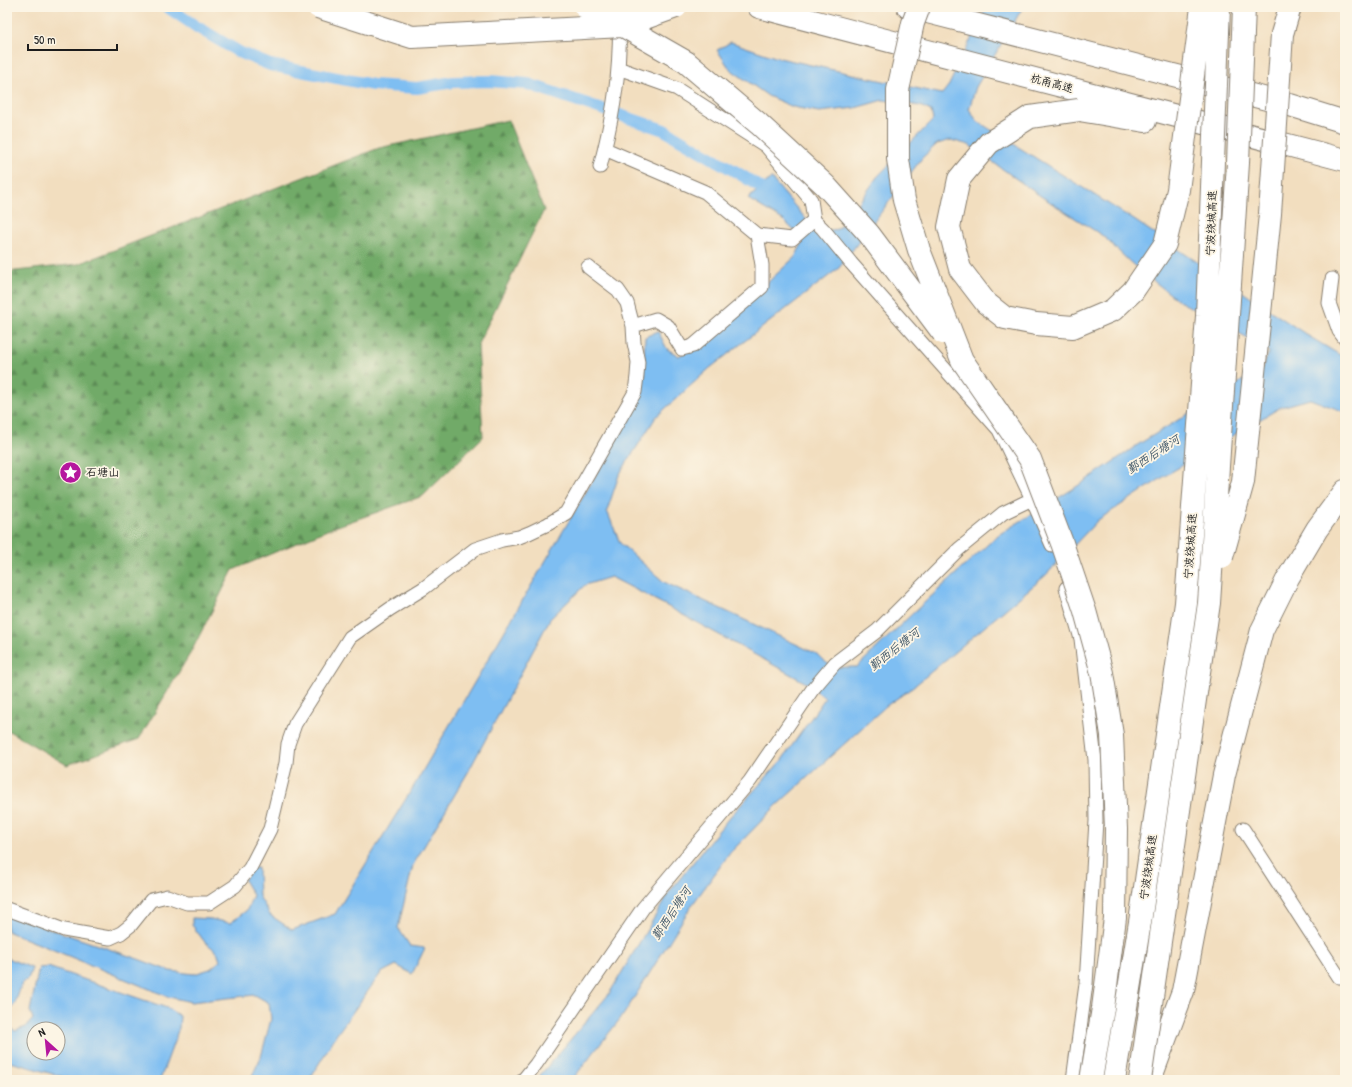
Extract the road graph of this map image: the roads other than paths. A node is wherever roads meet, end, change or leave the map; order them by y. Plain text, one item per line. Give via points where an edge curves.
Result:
1 (318, 7) edge
2 (584, 7) edge
3 (619, 7) edge
4 (676, 7) edge
5 (758, 7) edge
6 (908, 7) edge
7 (919, 7) edge
8 (1202, 7) edge
9 (1219, 7) edge
10 (1244, 7) edge
11 (1290, 7) edge
12 (618, 68) junction
13 (1342, 116) edge
14 (606, 144) junction
15 (1303, 149) junction
16 (1335, 158) edge
17 (600, 167) dead end
18 (819, 224) junction
19 (757, 235) junction
20 (588, 267) dead end
21 (1332, 279) dead end
22 (633, 326) junction
23 (1345, 339) edge
24 (962, 360) junction
25 (1345, 491) edge
26 (1032, 499) junction
27 (1210, 603) junction
28 (1243, 829) dead end
29 (7, 909) edge
30 (1345, 977) edge
31 (523, 1080) edge
32 (1074, 1080) edge
33 (1091, 1080) edge
34 (1114, 1080) edge
35 (1140, 1080) edge
36 (1150, 1080) edge

1 - 4 highway, bridge via 412,37 623,26
2 - 24 highway, bridge via 604,15 686,62 825,185 869,234
3 - 12 street
5 - 15 highway, 杭甬高速
6 - 13 highway
7 - 24 highway, bridge via 898,90 898,159 904,200 919,250
8 - 15 highway, bridge via 1178,190 1165,244 1133,291 1113,310 1073,327 1036,324 1005,318 986,303 960,269 949,227 959,179 989,142 1030,116 1079,110
9 - 34 highway, 宁波绕城高速, bridge via 1207,316 1186,603 1140,922
10 - 27 highway, 宁波绕城高速, bridge via 1238,163
11 - 27 highway, bridge via 1282,34 1270,214 1243,482
12 - 14 street
12 - 18 street via 676,89 766,146 811,200
14 - 17 street
14 - 19 street via 705,192
15 - 16 highway, 杭甬高速
18 - 19 street via 792,239
18 - 26 street via 999,430
19 - 22 street via 762,265 762,287 693,346 682,349 668,326 656,319
20 - 22 street via 618,290 627,303
21 - 23 street via 1329,303 1339,331
22 - 29 street via 638,362 635,392 566,513 519,537 475,549 424,588 350,637 295,724 288,744 270,829 250,868 235,886 208,903 187,903 167,896 151,900 131,925 110,938 64,930
24 - 33 highway, bridge via 1030,459 1086,611 1102,673 1112,735 1116,829 1115,918
25 - 36 highway via 1317,529 1288,578 1262,630 1224,775 1183,991
26 - 31 street via 997,517 959,549 877,631 835,663 812,690 750,781 643,908
26 - 32 street via 1059,562 1081,639 1095,760 1096,821 1086,984
27 - 35 highway, 宁波绕城高速, bridge
28 - 30 street via 1339,977

